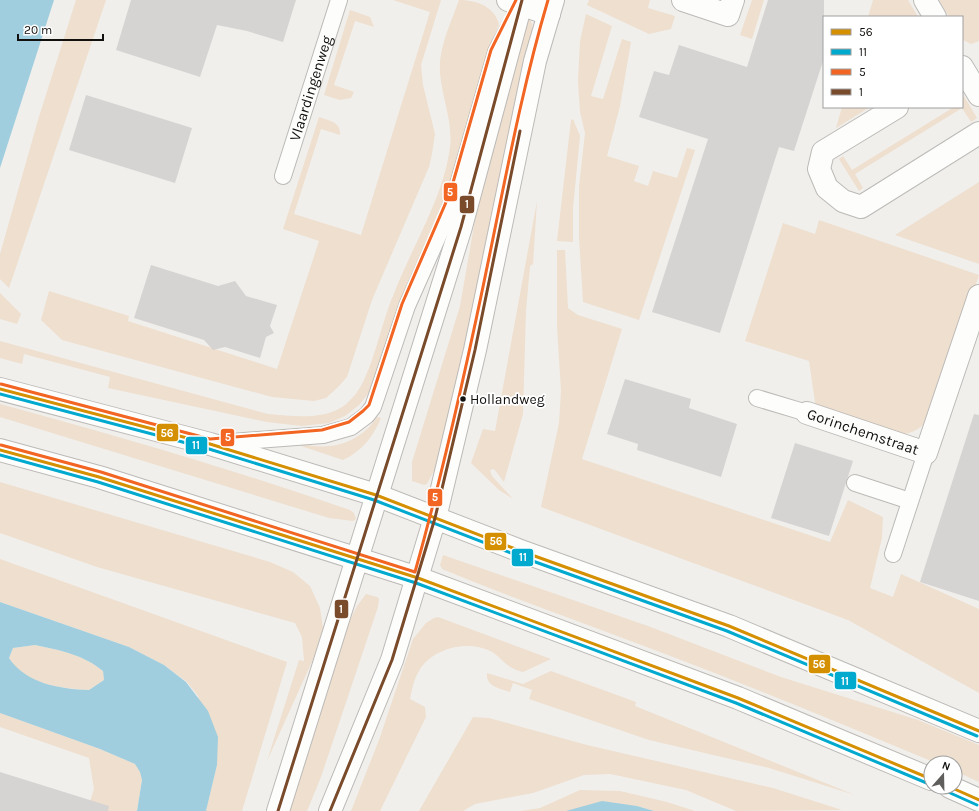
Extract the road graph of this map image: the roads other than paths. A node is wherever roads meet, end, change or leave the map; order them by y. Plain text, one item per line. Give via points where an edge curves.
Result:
1 (339, 0) edge
2 (683, 0) edge
3 (733, 0) edge
4 (925, 0) edge
5 (517, 2) edge
6 (551, 7) edge
7 (934, 16) edge
8 (966, 64) edge
9 (979, 95) edge
10 (895, 108) edge
11 (979, 133) edge
12 (283, 176) dead end
13 (979, 296) edge
14 (0, 389) edge
15 (757, 398) dead end
16 (807, 413) joint
17 (210, 444) junction
18 (0, 450) edge
19 (926, 453) junction
20 (855, 483) dead end
21 (376, 496) junction
22 (910, 501) junction
23 (435, 518) junction
24 (893, 554) dead end
25 (357, 558) junction
26 (418, 578) junction
27 (979, 731) edge
28 (923, 776) edge
29 (963, 793) edge
30 (979, 800) edge
31 (278, 811) edge
32 (330, 811) edge

1 - 12 lane, Vlaardingenweg
2 - 3 street via 728,15
4 - 7 street
5 - 6 street
5 - 17 lane via 496,52 455,195 406,306 373,407 351,427 323,435
5 - 21 street via 461,227
6 - 23 street via 535,61 475,350
8 - 9 street
10 - 11 street via 823,152 819,169 827,188 842,201 861,207
13 - 19 street, Gorinchemstraat
14 - 17 street
15 - 16 lane, Gorinchemstraat
16 - 19 street, Gorinchemstraat
17 - 21 street
18 - 25 street via 106,479
19 - 22 lane
20 - 22 lane
21 - 23 street
21 - 25 street
22 - 24 lane
23 - 26 street
23 - 27 street via 729,626
25 - 26 street
25 - 31 street
26 - 28 street via 738,698
26 - 32 street via 392,660
29 - 30 street

